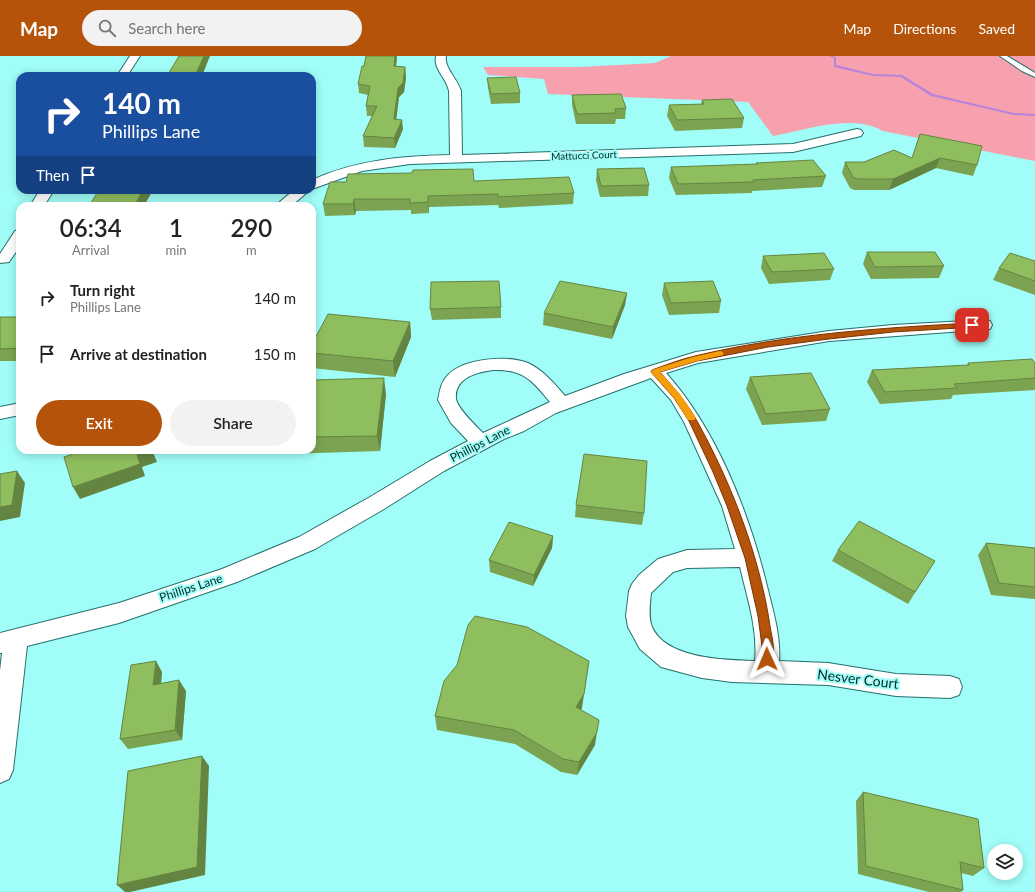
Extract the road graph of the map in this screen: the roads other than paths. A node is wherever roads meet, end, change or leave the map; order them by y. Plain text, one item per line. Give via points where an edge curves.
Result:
1 (135, 56) edge
2 (441, 56) edge
3 (1003, 56) edge
4 (125, 72) edge
5 (1035, 75) edge
6 (857, 133) dead end
7 (456, 159) junction
8 (316, 183) edge
9 (298, 194) edge
10 (287, 202) edge
11 (16, 240) edge
12 (16, 258) edge
13 (2, 259) edge
14 (984, 325) dead end
15 (655, 372) junction
16 (562, 404) junction
17 (16, 410) edge
18 (0, 413) edge
19 (482, 443) junction
20 (750, 558) junction
21 (8, 641) edge
22 (766, 672) junction
23 (950, 687) dead end
24 (0, 770) edge

1 - 4 street
2 - 7 street via 440,66 452,80 455,91
3 - 5 lane
6 - 7 street, Mattucci Court via 793,148
7 - 8 street, Mattucci Court via 410,160 359,166
9 - 10 street
11 - 13 street
12 - 13 street
14 - 15 street, Phillips Lane via 829,336 696,358
15 - 16 street, Phillips Lane via 630,378
15 - 20 street via 677,396 693,421 721,479
16 - 19 street, Phillips Lane
16 - 19 street via 539,378 520,367 500,363 461,373 450,384 447,400 458,418
17 - 18 street
19 - 21 street, Phillips Lane via 437,466 307,543 229,576 119,613
20 - 22 street via 768,646
20 - 22 street via 687,559 666,565 640,591 638,616 640,627 648,642 670,659 702,667
21 - 24 street
22 - 23 street, Nesver Court via 828,674 896,685

